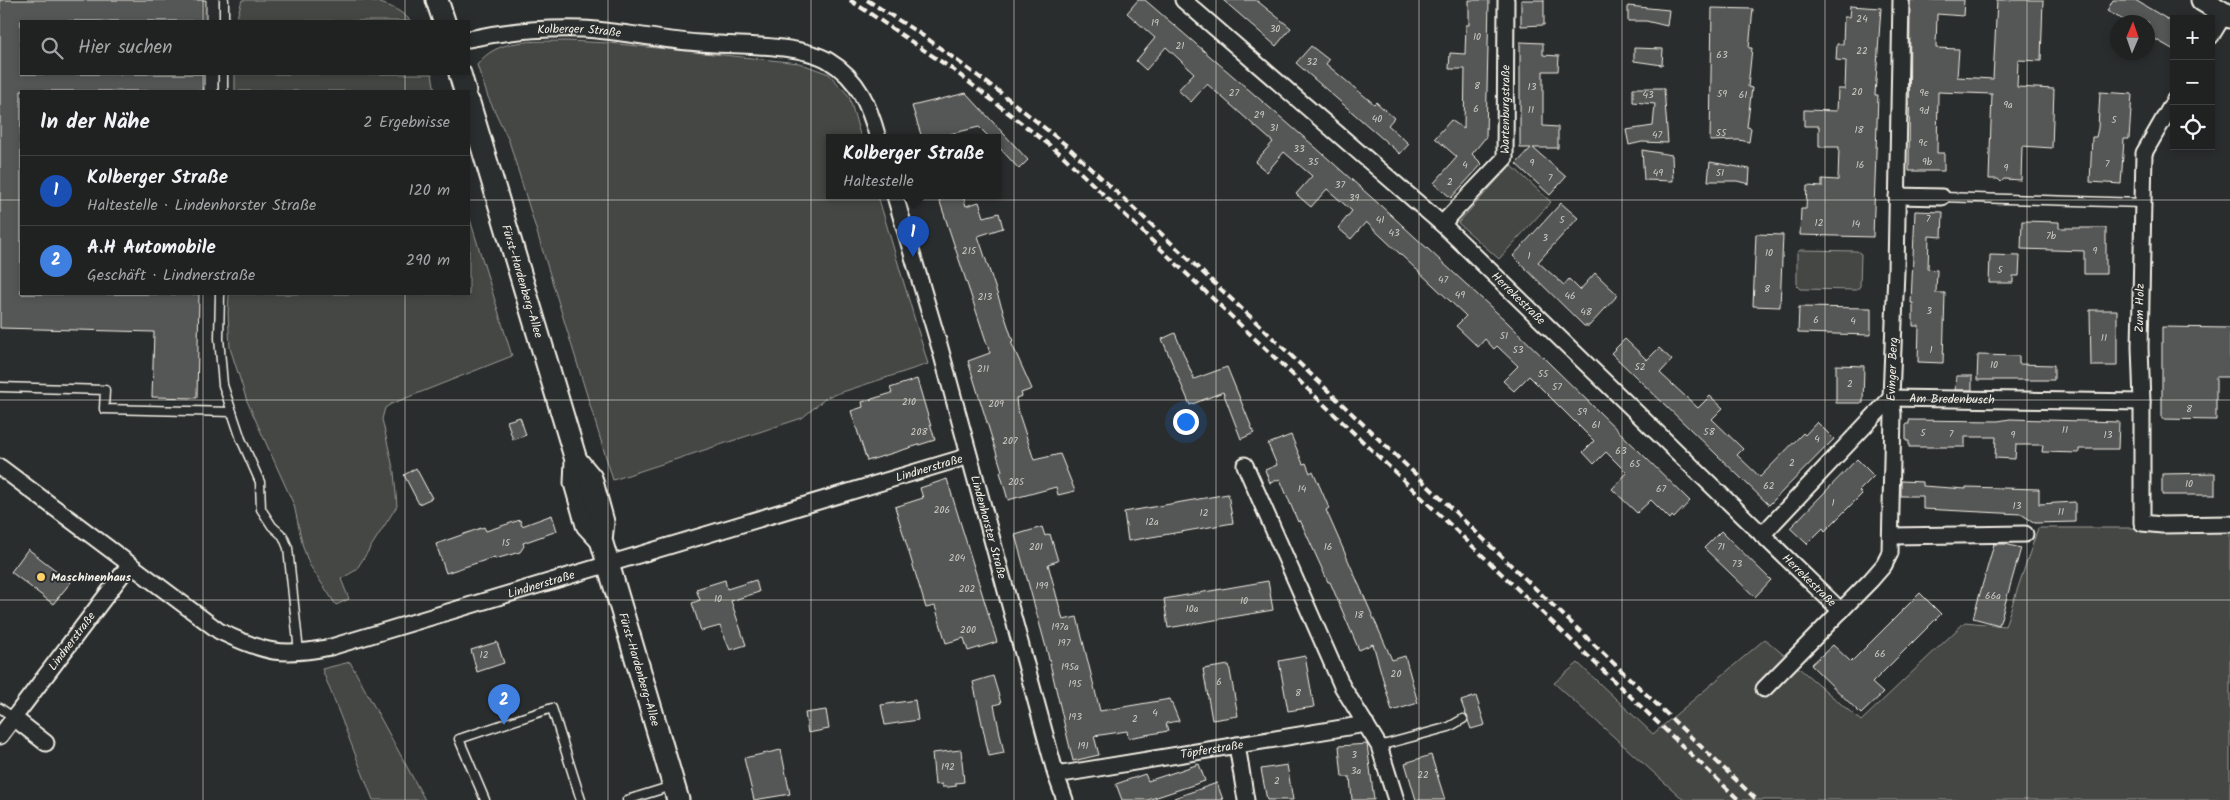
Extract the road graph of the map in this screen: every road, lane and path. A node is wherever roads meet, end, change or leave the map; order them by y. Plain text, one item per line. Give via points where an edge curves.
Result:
1 (224, 0) edge
2 (437, 0) edge
3 (1183, 0) edge
4 (1506, 0) edge
5 (1901, 0) edge
6 (2202, 0) edge
7 (2227, 15) edge
8 (224, 20) edge
9 (444, 20) edge
10 (2215, 31) edge
11 (470, 38) edge
12 (223, 75) edge
13 (460, 75) edge
14 (223, 90) edge
15 (465, 90) edge
16 (2172, 105) edge
17 (470, 106) edge
18 (877, 134) edge
19 (1897, 196) junction
20 (1942, 197) joint
21 (896, 199) edge
22 (2142, 203) junction
23 (1442, 224) junction
24 (220, 295) edge
25 (0, 387) edge
26 (1891, 398) junction
27 (2142, 402) junction
28 (232, 412) junction
29 (969, 456) junction
30 (1245, 465) dead end
31 (0, 467) edge
32 (2230, 524) edge
33 (2024, 534) dead end
34 (1762, 535) junction
35 (1892, 536) junction
36 (608, 563) junction
37 (130, 564) junction
38 (1841, 611) junction
39 (299, 653) junction
40 (1764, 689) dead end
41 (0, 708) edge
42 (14, 718) junction
43 (1464, 719) dead end
44 (1366, 724) junction
45 (0, 736) edge
46 (46, 743) dead end
47 (1237, 745) junction
48 (1379, 746) junction
49 (1056, 775) junction
50 (676, 793) edge
51 (485, 800) edge
52 (581, 800) edge
53 (627, 800) edge
54 (1065, 800) edge
55 (1246, 800) edge
56 (1396, 800) edge

1 - 8 lane
2 - 9 street
3 - 23 street, Herrekestraße
4 - 23 street, Wartenburgstraße via 1505,158
5 - 19 street, Evinger Berg
6 - 7 street
7 - 10 street
11 - 18 street, Kolberger Straße via 536,30 582,29 690,42 785,48 816,55 843,71 858,86
12 - 14 lane
13 - 15 street
16 - 22 street, Zum Holz via 2144,153
17 - 36 street, Fürst-Hardenberg-Allee via 576,460 575,483 586,525 601,540
19 - 20 street
19 - 26 street, Evinger Berg
20 - 22 lane
21 - 29 street, Lindenhorster Straße
22 - 27 street, Zum Holz
23 - 34 street, Herrekestraße
24 - 28 lane via 223,385
25 - 28 lane via 105,390 104,409
26 - 27 street, Am Bredenbusch
26 - 34 street, Am Bredenbusch
26 - 35 street, Evinger Berg via 1894,414
27 - 32 street, Zum Holz via 2142,523
28 - 39 lane via 260,482 261,509 283,536 288,548
29 - 36 street, Lindnerstraße
29 - 49 street, Lindenhorster Straße
30 - 44 street via 1342,686
31 - 37 street, Lindnerstraße
33 - 35 street
34 - 38 street, Herrekestraße
35 - 38 street, Evinger Berg via 1890,553 1884,565
36 - 39 street, Lindnerstraße via 331,647
36 - 50 street, Fürst-Hardenberg-Allee
37 - 39 street, Lindnerstraße via 220,631 249,646
37 - 42 street, Lindnerstraße
38 - 40 street, Evinger Berg
41 - 42 lane
42 - 45 street, Lindnerstraße
42 - 46 street
43 - 48 lane via 1449,727
44 - 47 street, Töpferstraße
44 - 48 street
47 - 49 street, Töpferstraße
47 - 55 street
48 - 56 street
49 - 54 street, Lindenhorster Straße
50 - 53 lane
51 - 52 lane via 459,739 552,708

